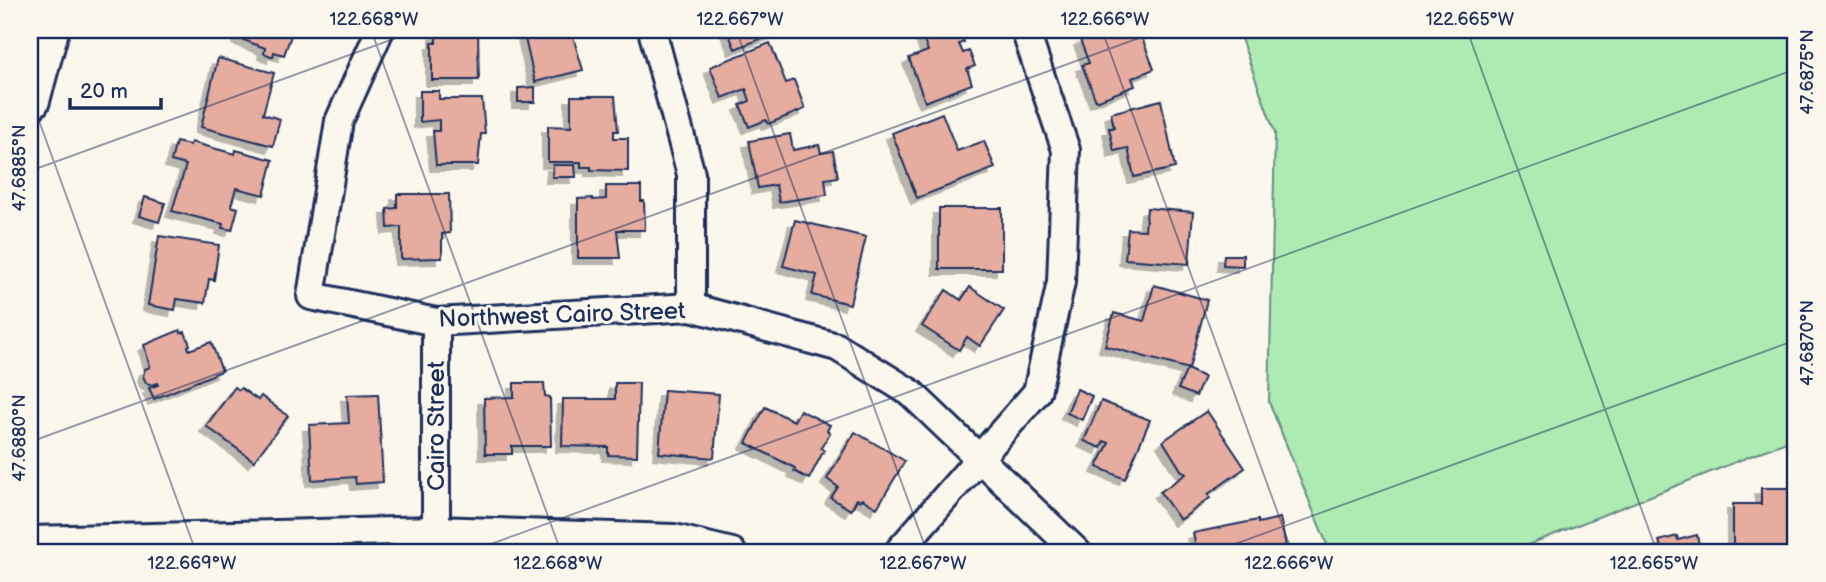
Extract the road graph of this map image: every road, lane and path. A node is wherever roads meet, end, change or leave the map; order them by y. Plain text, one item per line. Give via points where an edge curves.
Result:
1 (50, 30) edge
2 (380, 30) edge
3 (652, 30) edge
4 (1025, 30) edge
5 (30, 100) edge
6 (691, 307) junction
7 (436, 322) junction
8 (981, 459) junction
9 (30, 541) edge
10 (436, 541) edge
11 (732, 552) edge
12 (898, 552) edge
13 (1077, 552) edge

1 - 5 main road
2 - 7 street, Northwest Cairo Street via 339,121 311,296
3 - 6 street via 691,174
4 - 8 street via 1066,150 1061,282 1037,392
6 - 7 street, Northwest Cairo Street
6 - 8 street, Northwest Cairo Street via 837,347 911,393
7 - 10 street, Cairo Street
8 - 12 street
8 - 13 street, Northwest Cairo Street
9 - 10 street
10 - 11 street via 674,538

